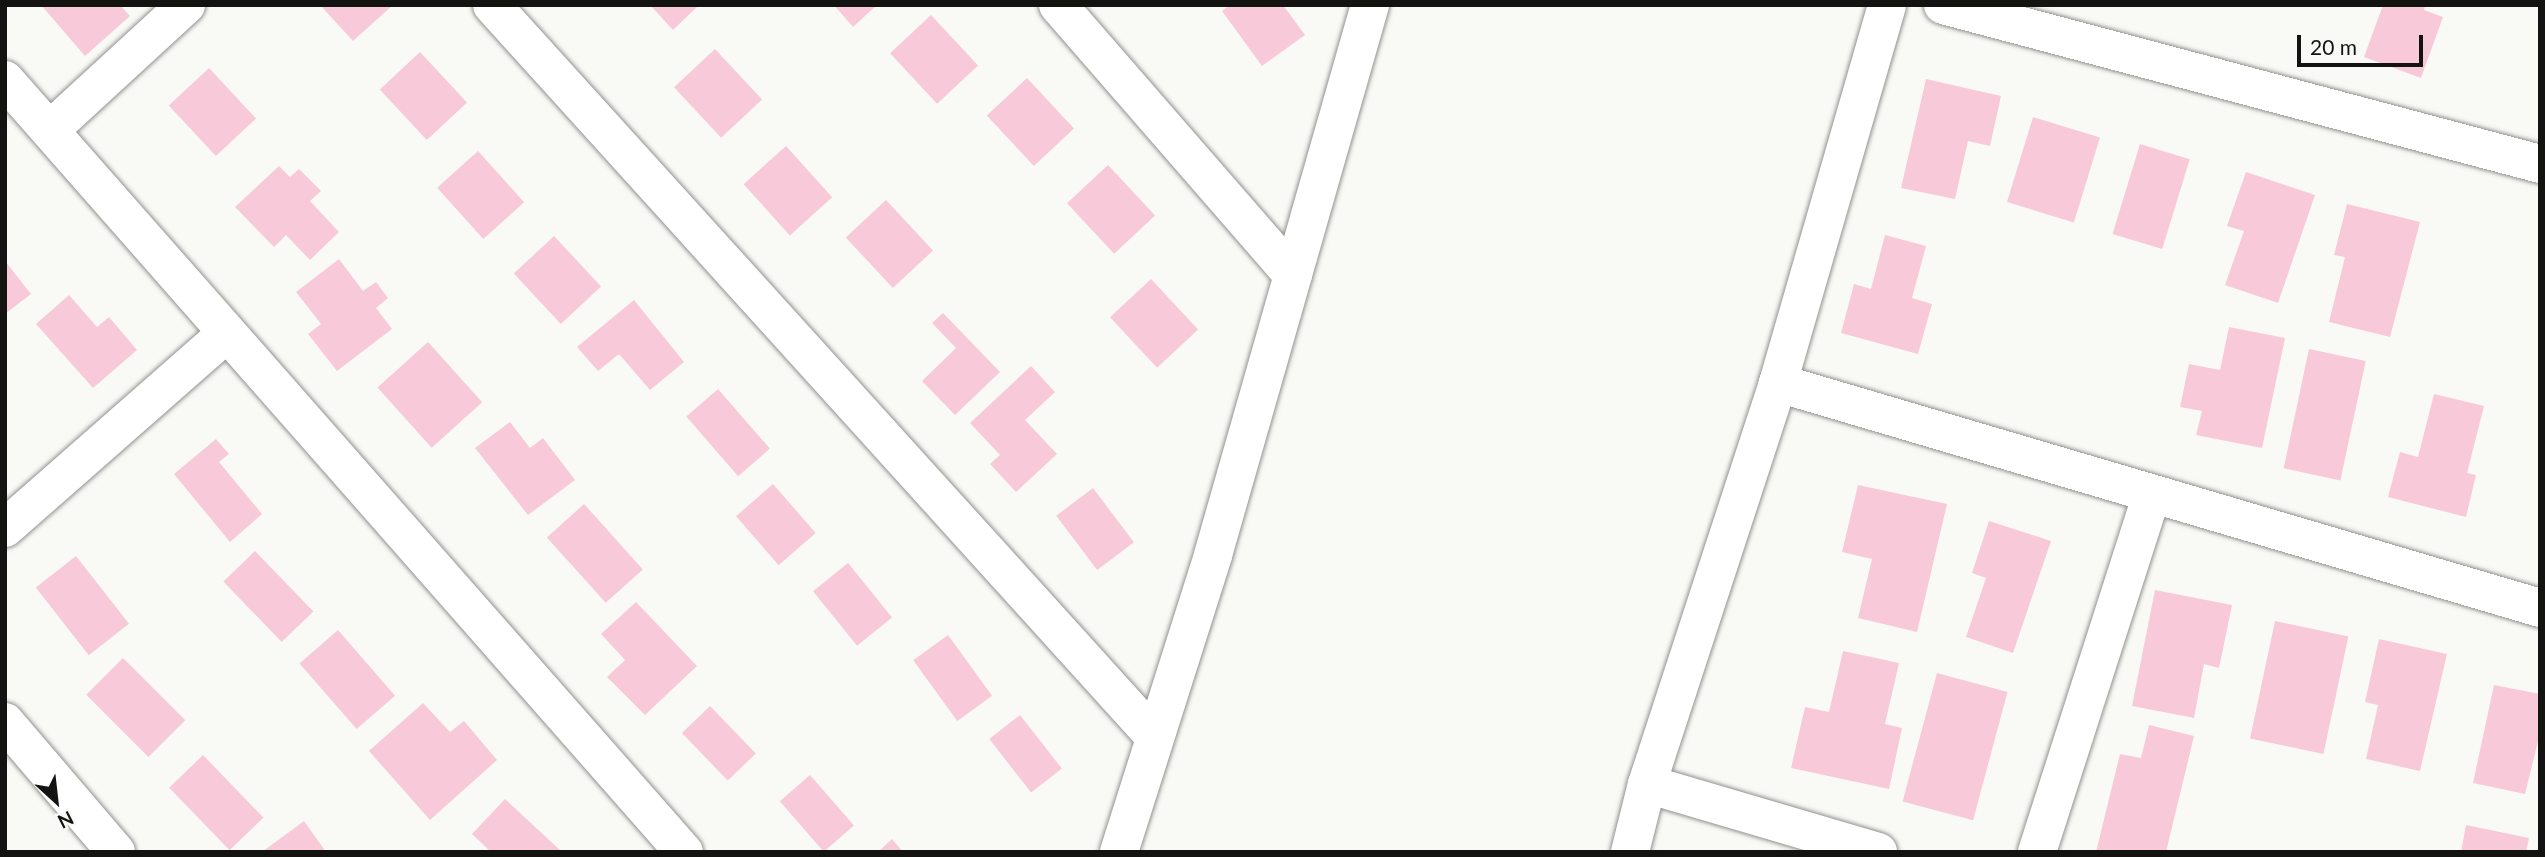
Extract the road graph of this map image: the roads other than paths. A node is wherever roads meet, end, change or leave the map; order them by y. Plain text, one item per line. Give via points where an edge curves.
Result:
1 (186, 5) edge
2 (492, 5) edge
3 (1058, 5) edge
4 (1370, 5) edge
5 (1887, 5) edge
6 (1943, 5) edge
7 (5, 80) edge
8 (50, 130) junction
9 (2540, 164) edge
10 (1293, 275) junction
11 (226, 334) junction
12 (1778, 383) junction
13 (2151, 497) junction
14 (5, 528) edge
15 (2540, 608) edge
16 (5, 722) edge
17 (1153, 735) junction
18 (1647, 784) junction
19 (99, 846) edge
20 (684, 852) edge
21 (1119, 852) edge
22 (1630, 852) edge
23 (1878, 852) edge
24 (2037, 852) edge

1 - 8 street
2 - 17 street
3 - 10 street
4 - 10 street
5 - 12 street
6 - 9 street
7 - 8 street
8 - 11 street
10 - 17 street via 1213,555
11 - 14 street
11 - 20 street
12 - 13 street
12 - 18 street
13 - 15 street
13 - 24 street
16 - 19 street
17 - 21 street
18 - 22 street
18 - 23 street

